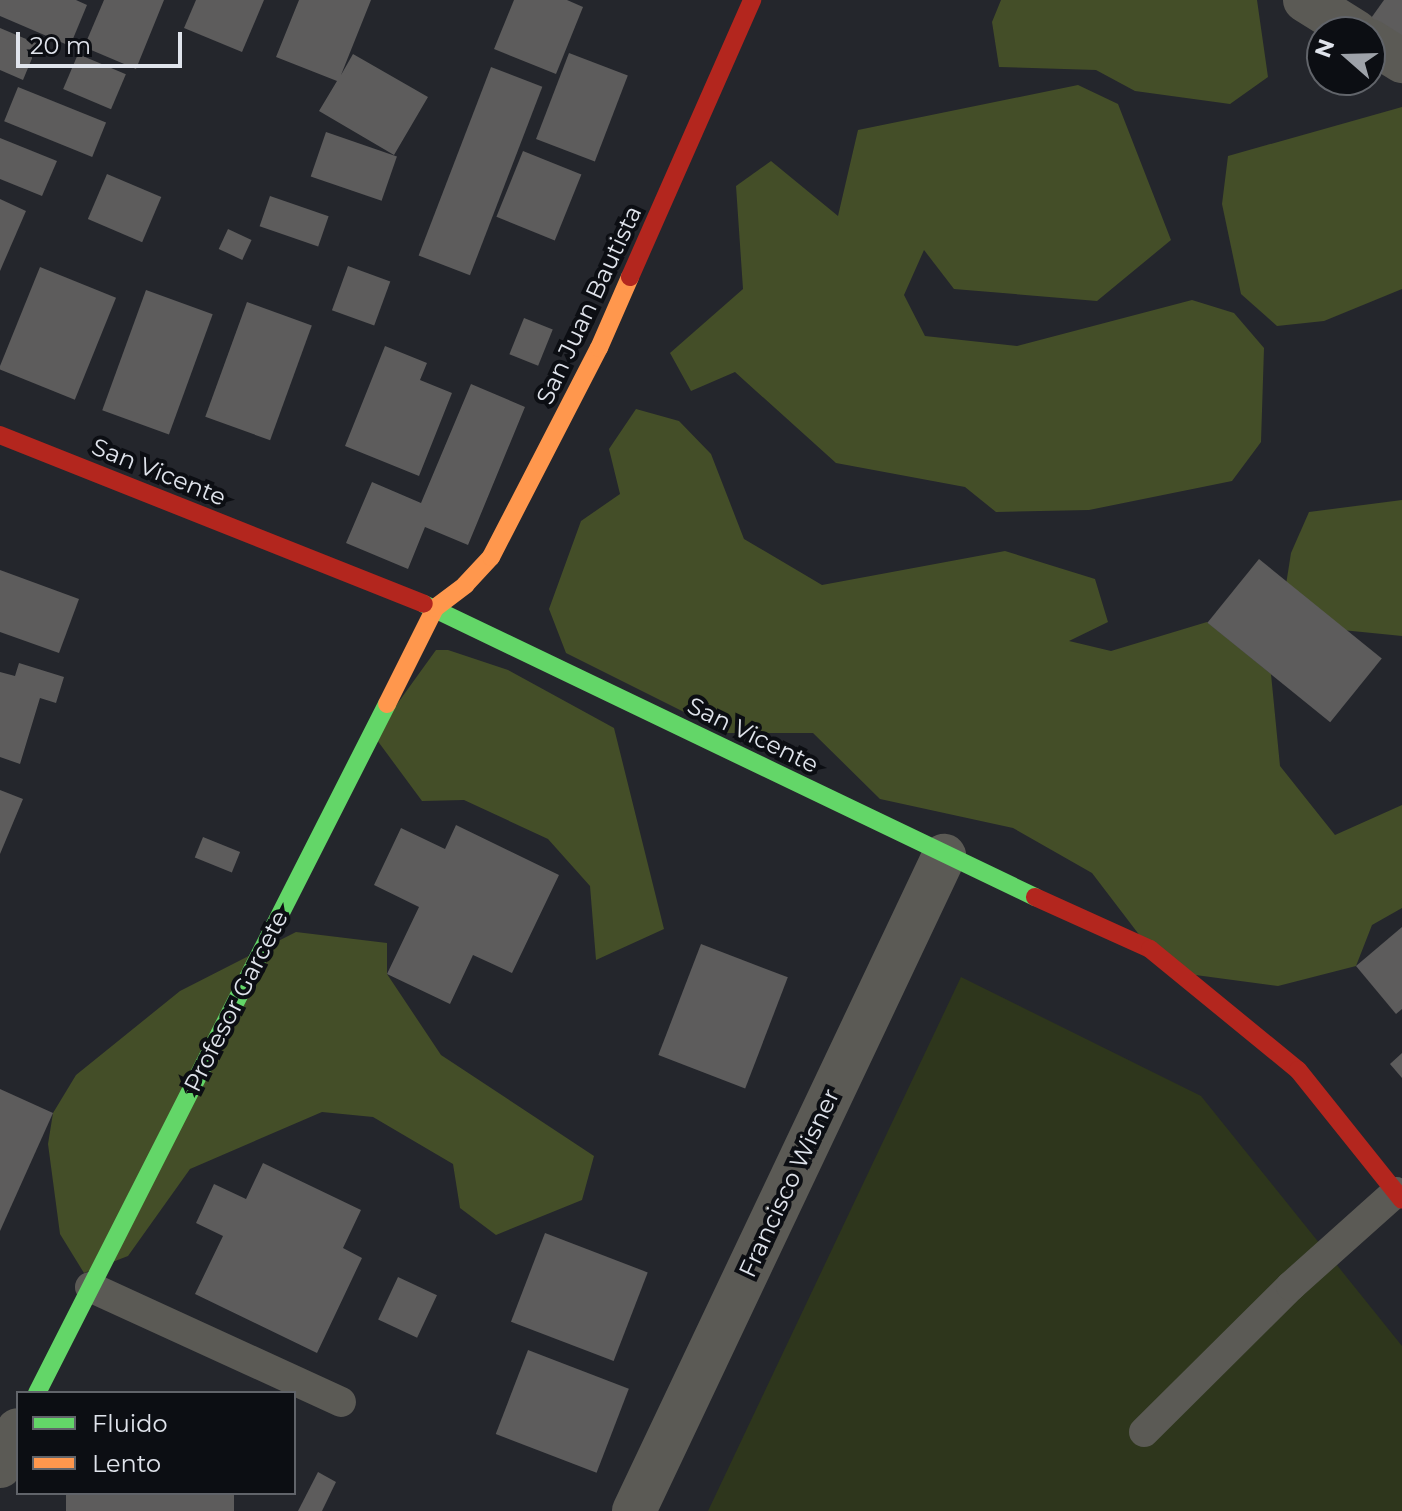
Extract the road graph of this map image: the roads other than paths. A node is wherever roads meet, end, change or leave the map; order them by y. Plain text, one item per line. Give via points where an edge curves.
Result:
1 (752, 0) edge
2 (1305, 0) edge
3 (1330, 16) edge
4 (0, 435) edge
5 (435, 608) junction
6 (944, 856) junction
7 (1399, 1196) edge
8 (90, 1287) junction
9 (38, 1391) edge
10 (341, 1402) dead end
11 (1144, 1432) dead end
12 (16, 1434) edge
13 (0, 1466) edge
14 (634, 1511) edge

1 - 5 street, San Juan Bautista via 599,348 491,557
2 - 3 street
4 - 5 street, San Vicente
5 - 6 street, San Vicente
5 - 8 street, Profesor Garcete
6 - 7 street, San Vicente via 1150,949 1298,1070
6 - 14 street, Francisco Wisner
7 - 11 lane via 1291,1286
8 - 9 street, Profesor Garcete
8 - 10 lane
12 - 13 street

